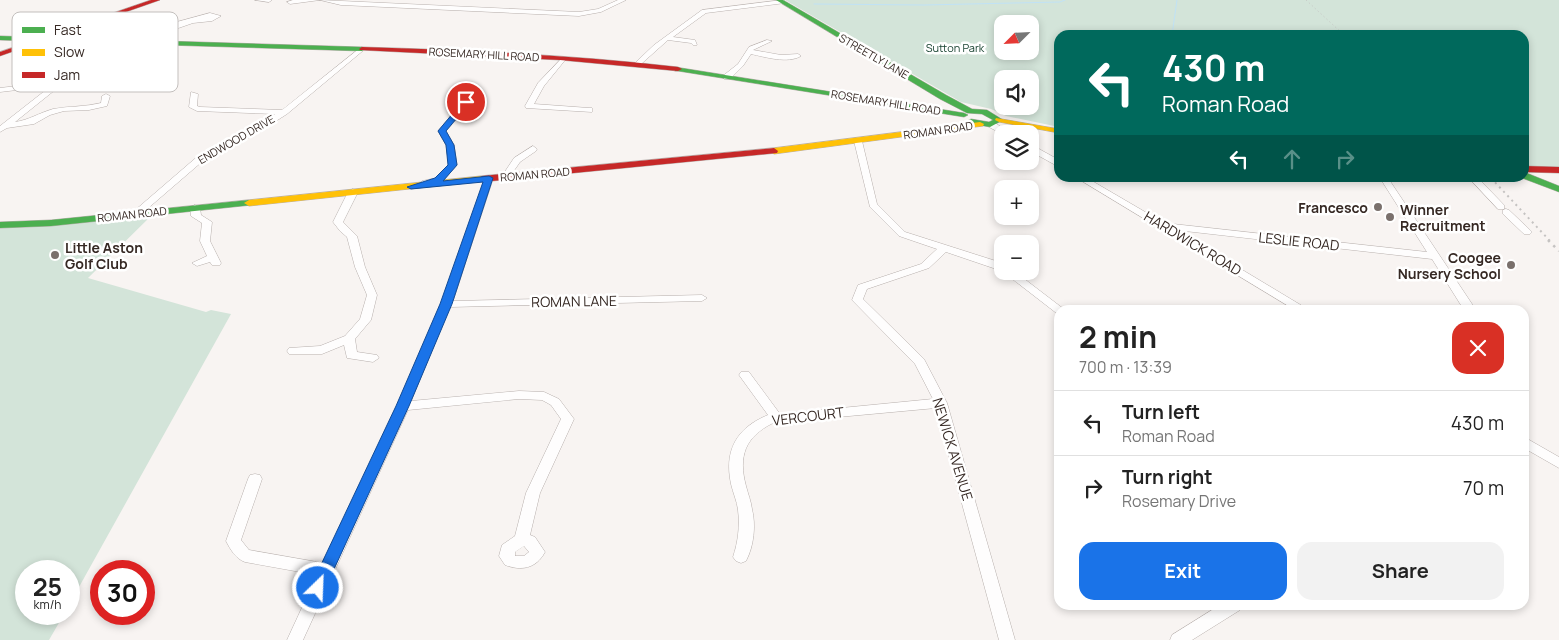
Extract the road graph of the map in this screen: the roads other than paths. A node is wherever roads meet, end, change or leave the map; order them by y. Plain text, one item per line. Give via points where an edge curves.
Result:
1 (156, 0) edge
2 (270, 0) edge
3 (317, 0) edge
4 (323, 0) edge
5 (623, 0) edge
6 (257, 1) edge
7 (781, 1) edge
8 (290, 2) dead end
9 (121, 12) edge
10 (200, 19) dead end
11 (178, 26) edge
12 (666, 38) junction
13 (763, 42) dead end
14 (178, 43) edge
15 (695, 44) dead end
16 (362, 49) junction
17 (12, 50) edge
18 (750, 52) junction
19 (0, 54) edge
20 (798, 56) dead end
21 (563, 59) junction
22 (638, 64) junction
23 (727, 77) junction
24 (47, 92) edge
25 (106, 96) dead end
26 (202, 100) dead end
27 (589, 110) dead end
28 (284, 112) junction
29 (458, 112) dead end
30 (967, 113) junction
31 (991, 123) junction
32 (994, 125) edge
33 (2, 127) edge
34 (1054, 130) edge
35 (858, 141) junction
36 (533, 149) dead end
37 (1039, 152) edge
38 (1054, 161) edge
39 (1529, 169) edge
40 (1559, 170) edge
41 (506, 176) junction
42 (1529, 177) edge
43 (489, 178) junction
44 (1088, 182) edge
45 (1387, 182) edge
46 (1477, 182) edge
47 (411, 187) junction
48 (1559, 189) edge
49 (353, 192) junction
50 (195, 208) junction
51 (136, 214) junction
52 (0, 225) edge
53 (1164, 226) junction
54 (1526, 232) dead end
55 (944, 248) junction
56 (1434, 256) junction
57 (196, 263) dead end
58 (994, 265) edge
59 (1020, 280) edge
60 (702, 298) dead end
61 (446, 304) junction
62 (1295, 305) edge
63 (1467, 305) edge
64 (1054, 306) edge
65 (349, 339) junction
66 (293, 351) dead end
67 (373, 358) dead end
68 (745, 375) dead end
69 (941, 403) junction
70 (403, 406) junction
71 (777, 419) junction
72 (1529, 445) edge
73 (1559, 463) edge
74 (255, 479) dead end
75 (522, 539) dead end
76 (741, 557) dead end
77 (326, 570) junction
78 (1226, 610) edge
79 (295, 640) edge
80 (1007, 640) edge
81 (1178, 640) edge

1 - 9 main road
2 - 6 street
3 - 8 street
4 - 5 street via 579,14 599,12
7 - 12 street via 704,11
7 - 30 main road, STREETLY LANE
10 - 11 street
12 - 15 street via 693,41
12 - 22 street
13 - 18 street via 751,48
14 - 16 main road, ROSEMARY HILL ROAD
16 - 21 main road, ROSEMARY HILL ROAD
16 - 28 street, ENDWOOD DRIVE
17 - 19 main road
18 - 20 street
18 - 23 street
21 - 22 main road, ROSEMARY HILL ROAD
21 - 27 street via 541,85 529,106
22 - 23 main road, ROSEMARY HILL ROAD
23 - 30 main road, ROSEMARY HILL ROAD
24 - 33 street
25 - 33 street via 104,104 47,113 31,122
26 - 28 street via 193,98 193,106 200,109
28 - 51 street, ENDWOOD DRIVE via 201,158
29 - 47 street via 442,131 450,145 452,165 439,180
30 - 31 main road via 971,121
30 - 31 main road via 984,112
31 - 32 street
31 - 34 main road
31 - 35 main road, ROMAN ROAD
35 - 41 main road, ROMAN ROAD via 737,156
35 - 55 street via 873,205 902,234
36 - 41 street via 511,165
37 - 38 street
39 - 40 main road
41 - 43 main road, ROMAN ROAD
42 - 48 main road
43 - 47 main road, ROMAN ROAD
43 - 61 street
44 - 53 street, HARDWICK ROAD
45 - 56 street
46 - 54 street
47 - 49 main road, ROMAN ROAD
49 - 50 main road, ROMAN ROAD
49 - 65 street via 338,222 352,236 372,296 366,320
50 - 51 main road, ROMAN ROAD
50 - 57 street via 196,216 207,222 205,241 214,261
51 - 52 main road, ROMAN ROAD
53 - 56 street, LESLIE ROAD
53 - 62 street, HARDWICK ROAD
55 - 58 street
55 - 69 street, NEWICK AVENUE via 925,266 862,287 857,300 920,362
56 - 63 street
59 - 64 street
60 - 61 street, ROMAN LANE
61 - 70 street
65 - 66 street via 322,350
65 - 67 street via 352,355
68 - 71 street
69 - 71 street, VERCOURT
69 - 80 street, NEWICK AVENUE
70 - 75 street via 519,395 544,396 555,402 568,419 533,493
70 - 77 street
71 - 76 street, VERCOURT via 751,429 738,448 738,483 746,524
72 - 73 street
74 - 77 street via 232,541 245,556
77 - 79 street
78 - 81 street

